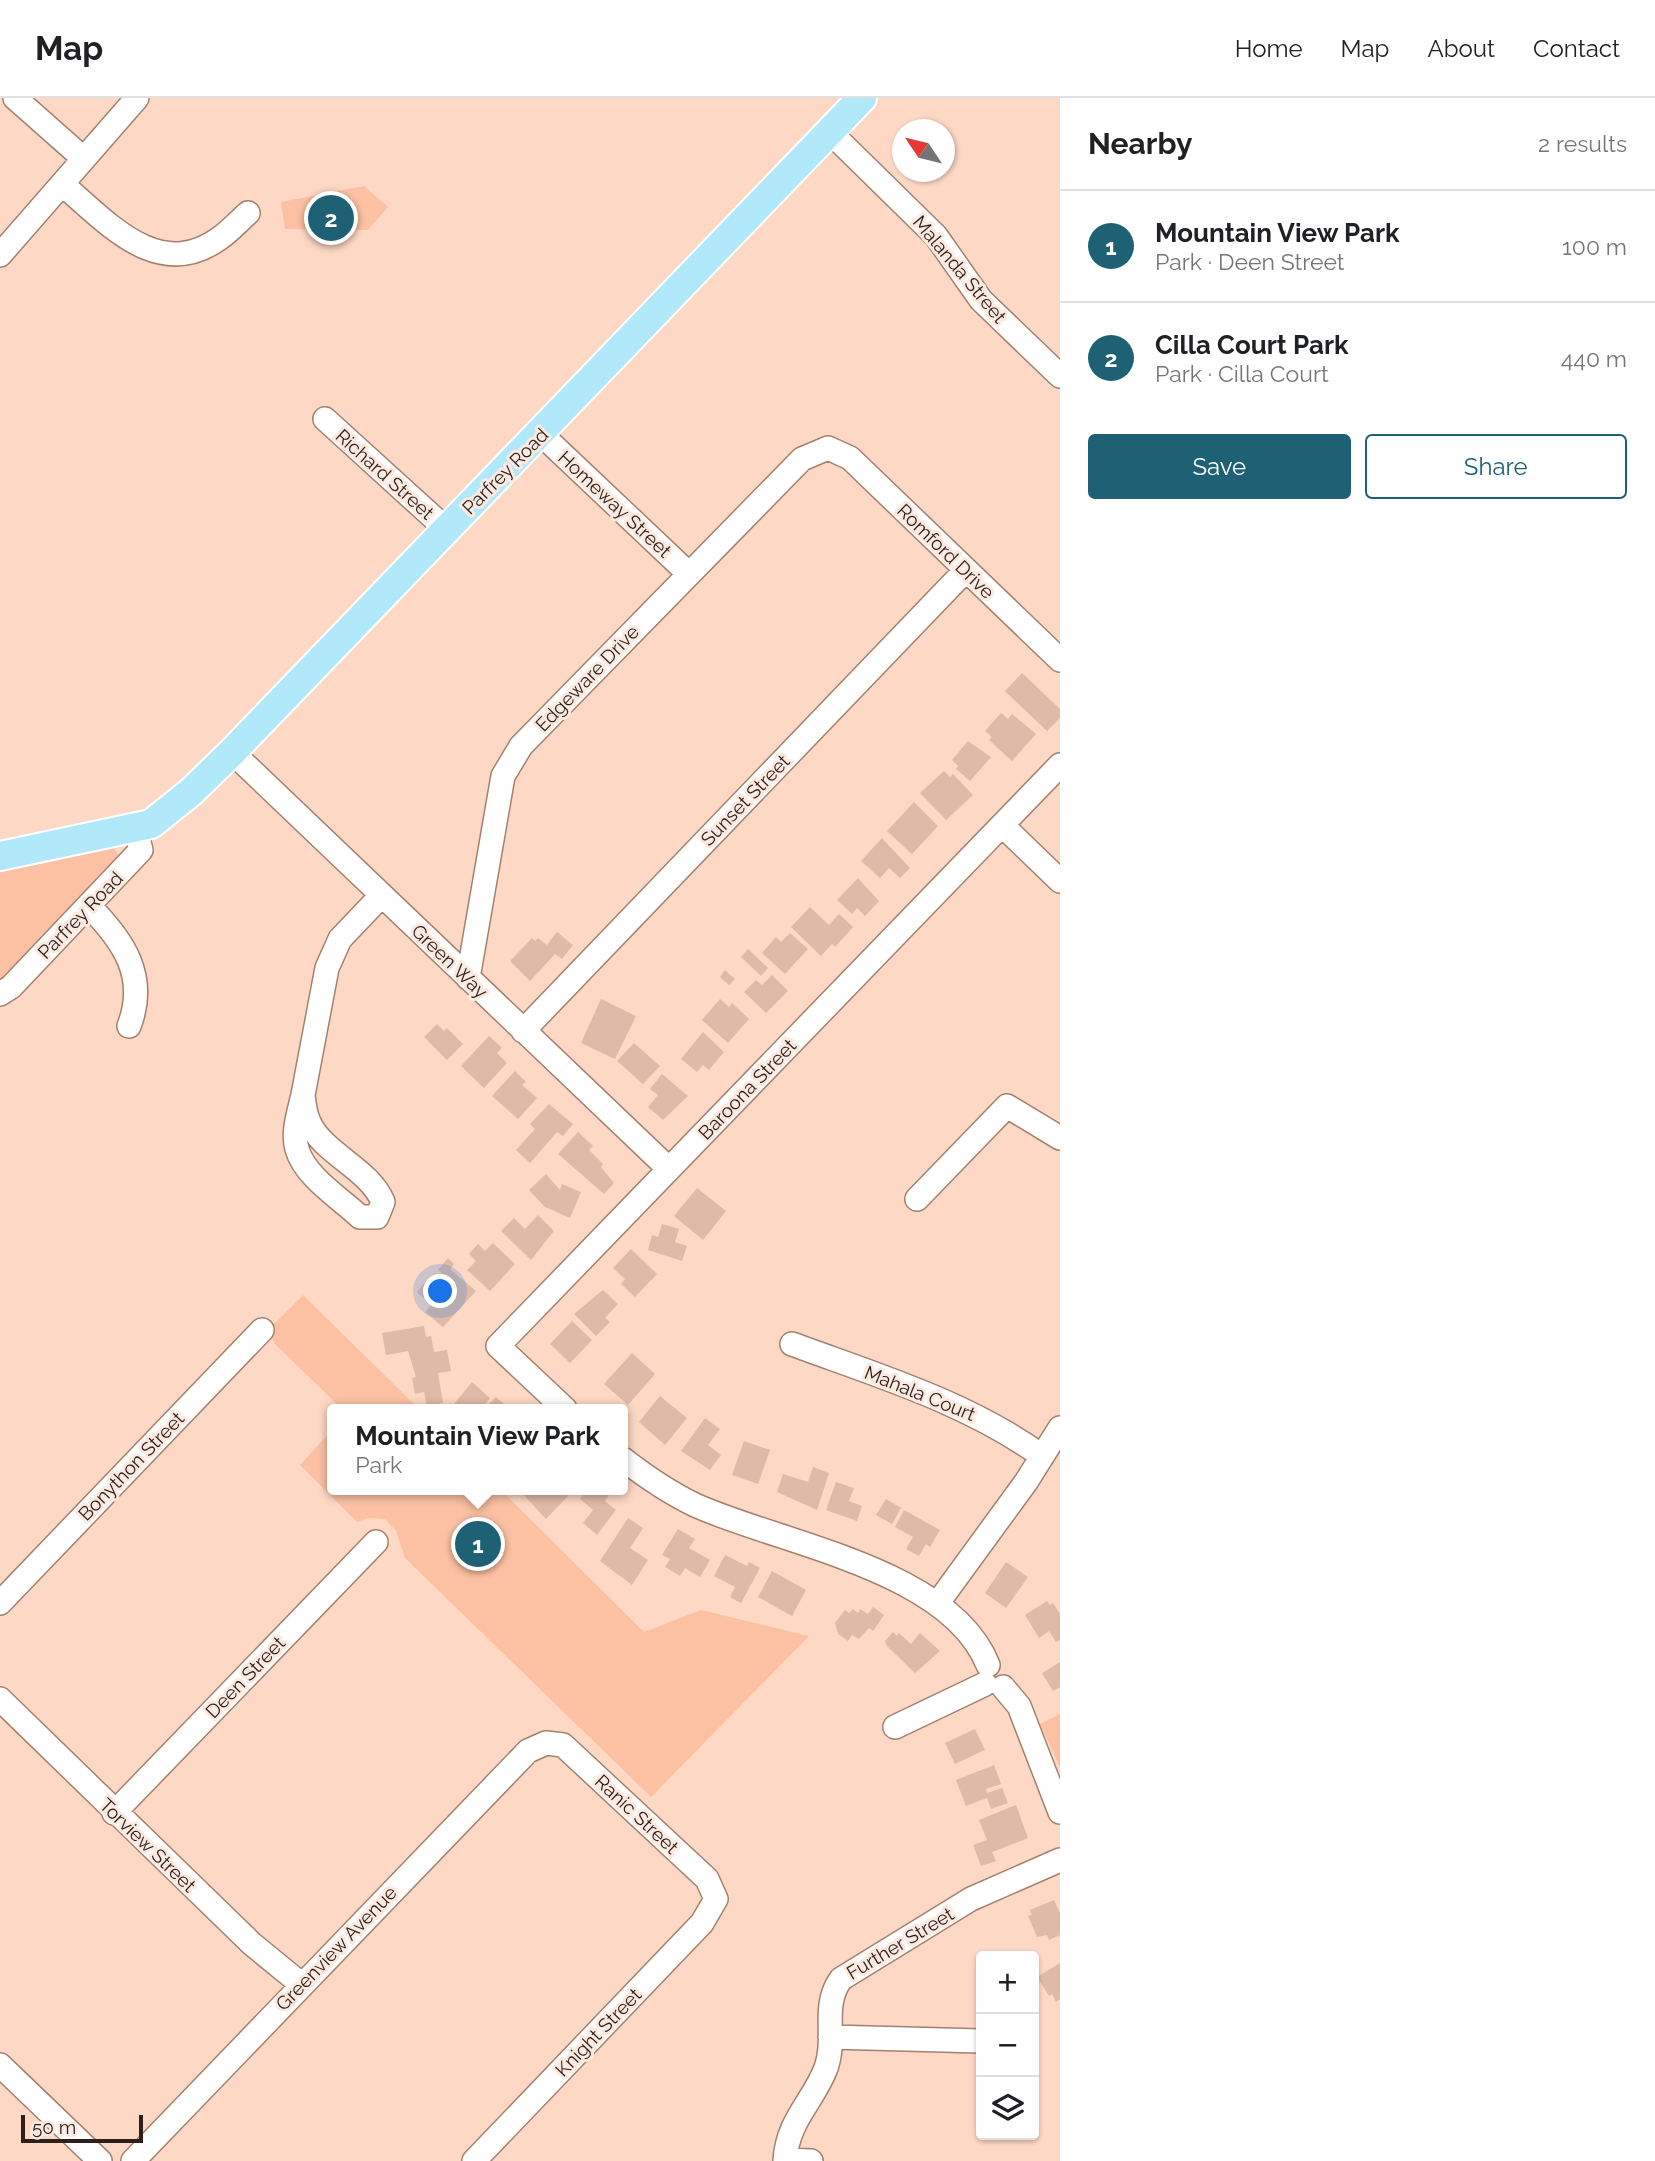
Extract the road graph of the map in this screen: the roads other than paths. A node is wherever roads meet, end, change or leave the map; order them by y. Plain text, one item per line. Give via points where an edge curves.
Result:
1 (15, 98) edge
2 (137, 98) edge
3 (862, 98) edge
4 (830, 132) junction
5 (84, 159) junction
6 (62, 184) junction
7 (248, 213) dead end
8 (0, 255) edge
9 (1060, 376) edge
10 (325, 419) dead end
11 (541, 435) junction
12 (828, 448) joint
13 (446, 529) junction
14 (966, 570) junction
15 (689, 574) junction
16 (1060, 660) edge
17 (232, 752) junction
18 (1060, 765) edge
19 (1002, 825) junction
20 (135, 827) junction
21 (0, 856) edge
22 (1060, 881) edge
23 (381, 895) junction
24 (89, 906) junction
25 (468, 978) junction
26 (0, 994) edge
27 (129, 1026) dead end
28 (523, 1031) junction
29 (303, 1095) junction
30 (1060, 1138) edge
31 (669, 1169) junction
32 (917, 1199) dead end
33 (261, 1330) dead end
34 (792, 1344) dead end
35 (560, 1404) edge
36 (1060, 1428) edge
37 (1042, 1456) junction
38 (628, 1463) edge
39 (376, 1542) dead end
40 (0, 1603) edge
41 (937, 1604) junction
42 (992, 1679) junction
43 (0, 1699) edge
44 (895, 1727) dead end
45 (546, 1743) joint
46 (1060, 1812) edge
47 (114, 1813) junction
48 (1060, 1860) edge
49 (716, 1899) joint
50 (301, 1984) junction
51 (830, 2038) junction
52 (976, 2041) edge
53 (0, 2065) edge
54 (100, 2161) edge
55 (133, 2161) edge
56 (474, 2161) edge
57 (785, 2161) edge
58 (811, 2161) edge

1 - 5 street
2 - 5 street
3 - 4 main road, Parfrey Road
4 - 9 street, Malanda Street via 936,236 981,300
4 - 11 main road, Parfrey Road
5 - 6 street
6 - 7 street via 123,236 153,253 187,253 219,239
6 - 8 street
10 - 13 street, Richard Street
11 - 13 main road, Parfrey Road
11 - 15 street, Homeway Street
12 - 14 street, Romford Drive via 850,458
12 - 15 street, Edgeware Drive via 802,459
13 - 17 main road, Parfrey Road
14 - 16 street, Romford Drive
14 - 28 street, Sunset Street
15 - 25 street, Edgeware Drive via 521,746 503,776
17 - 20 main road, Parfrey Road via 167,814
17 - 23 street, Green Way
18 - 19 street, Baroona Street
19 - 22 street
19 - 31 street, Baroona Street
20 - 21 main road, Parfrey Road
20 - 24 street, Parfrey Road via 141,850
23 - 25 street, Green Way
23 - 29 street via 340,940 327,968
24 - 26 street, Parfrey Road
24 - 27 street via 133,970 138,989
25 - 28 street, Green Way
28 - 31 street, Green Way
29 - 29 street via 296,1139 306,1167 360,1217 377,1217 383,1202 378,1189 319,1136 309,1123
30 - 32 street via 1007,1106
31 - 35 street, Baroona Street via 498,1346
33 - 40 street, Bonython Street
34 - 37 street, Mahala Court via 941,1398
36 - 37 street
37 - 41 street
38 - 41 street via 695,1504 886,1575
39 - 47 street, Deen Street
41 - 42 street via 976,1640
42 - 44 street
42 - 46 street via 1019,1706
43 - 47 street, Torview Street
45 - 49 street, Ranic Street via 563,1745 707,1879
45 - 50 street, Greenview Avenue via 528,1751
47 - 50 street, Torview Street via 252,1944
48 - 51 street, Further Street via 971,1899 841,1979 831,1992
49 - 56 street, Knight Street via 702,1923
50 - 55 street, Greenview Avenue
51 - 52 street
51 - 57 street, Further Street via 825,2069 786,2140
53 - 54 street
57 - 58 street

